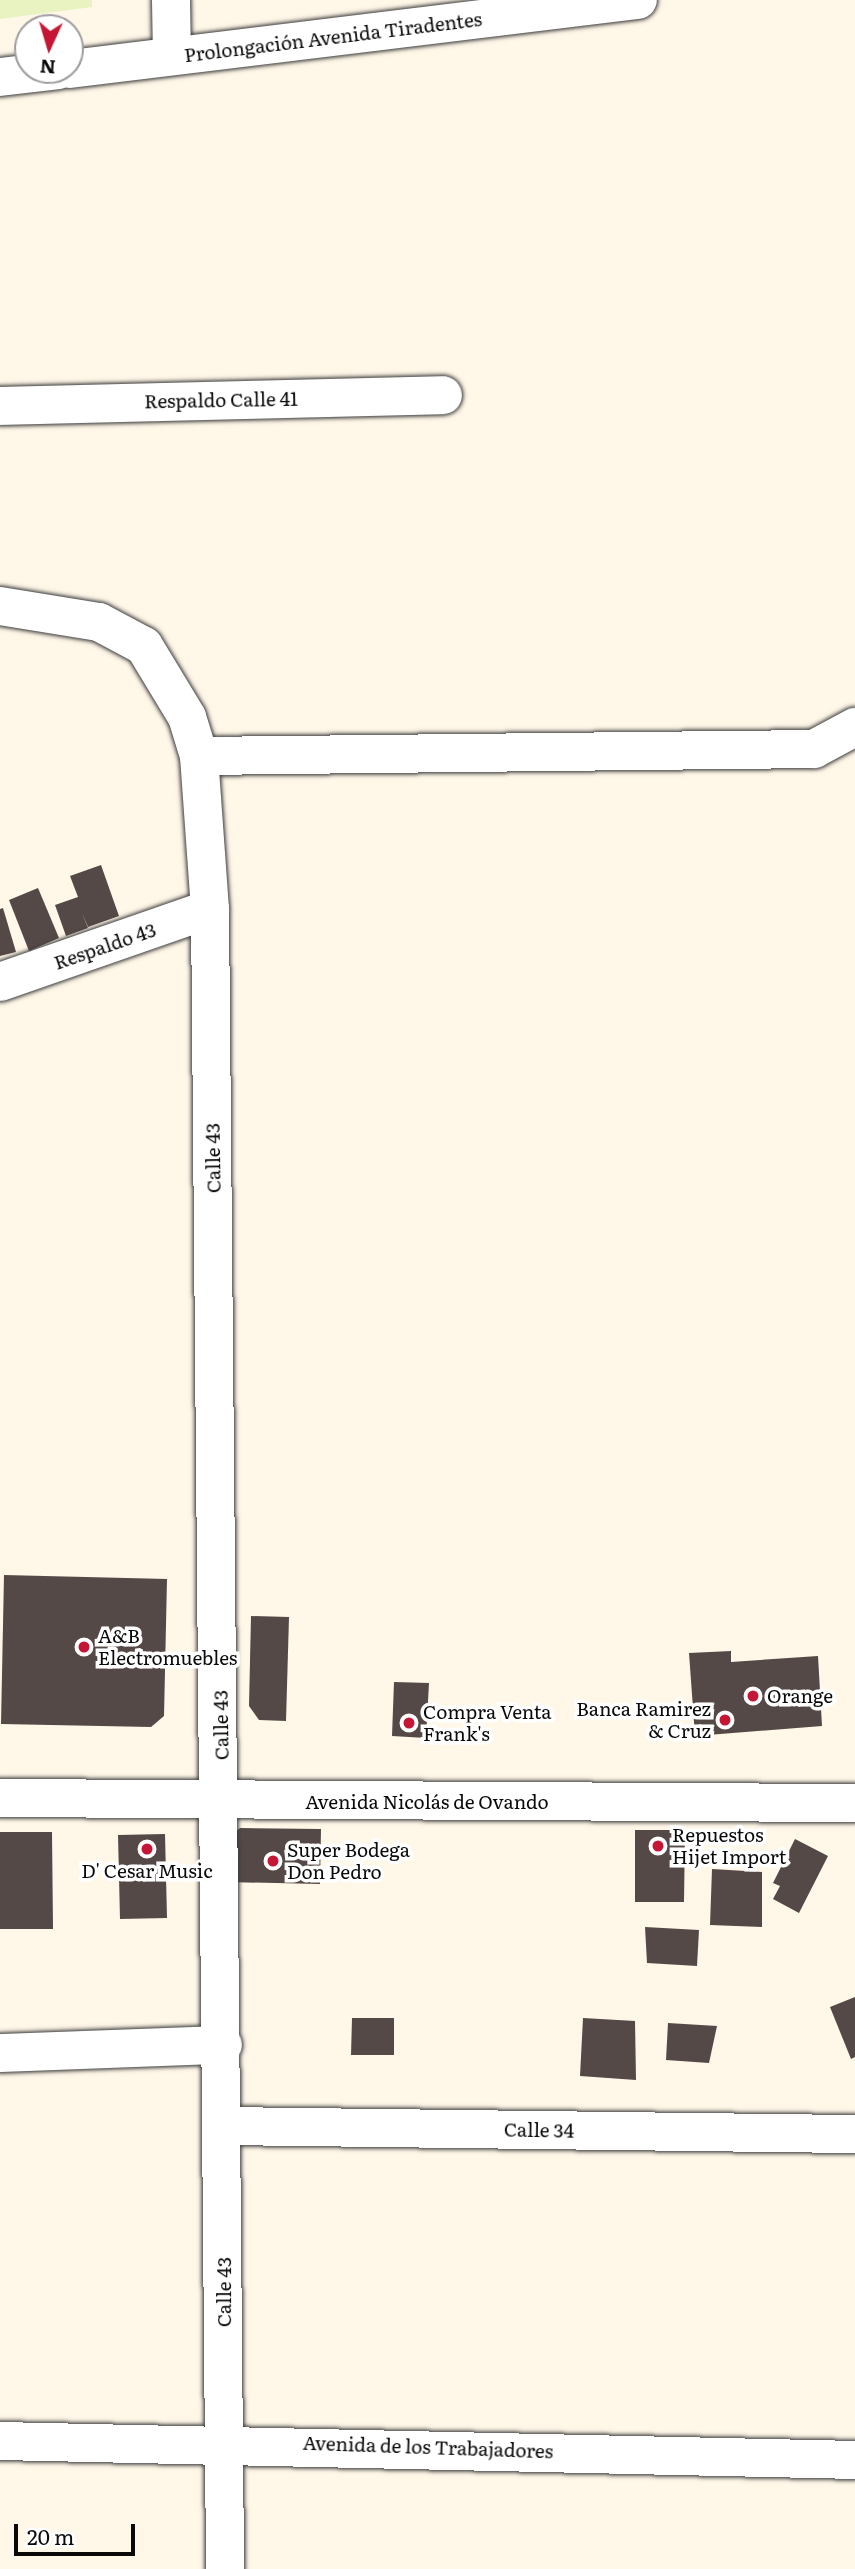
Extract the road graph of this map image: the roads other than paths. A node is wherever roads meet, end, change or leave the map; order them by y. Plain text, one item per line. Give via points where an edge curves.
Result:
1 (171, 0) edge
2 (638, 0) edge
3 (172, 56) junction
4 (84, 67) edge
5 (443, 395) dead end
6 (1, 401) edge
7 (0, 606) edge
8 (855, 727) edge
9 (199, 756) junction
10 (210, 909) junction
11 (0, 982) edge
12 (0, 1798) edge
13 (222, 1801) junction
14 (855, 1803) edge
15 (223, 2045) junction
16 (0, 2053) edge
17 (223, 2126) junction
18 (855, 2134) edge
19 (0, 2441) edge
20 (225, 2442) junction
21 (855, 2460) edge
22 (225, 2569) edge

1 - 3 street
2 - 3 street, Prolongación Avenida Tiradentes
3 - 4 street, Prolongación Avenida Tiradentes
5 - 6 street, Respaldo Calle 41
7 - 9 street via 99,622 144,646 187,717
8 - 9 street via 814,749
9 - 10 street, Calle 43
10 - 11 street, Respaldo 43
10 - 13 street, Calle 43
12 - 13 street, Avenida Nicolás de Ovando
13 - 14 street, Avenida Nicolás de Ovando
13 - 15 street, Calle 43
15 - 16 street
15 - 17 street, Calle 43
17 - 18 street, Calle 34
17 - 20 street, Calle 43
19 - 20 street, Avenida de los Trabajadores
20 - 21 street, Avenida de los Trabajadores
20 - 22 street, Calle 43

